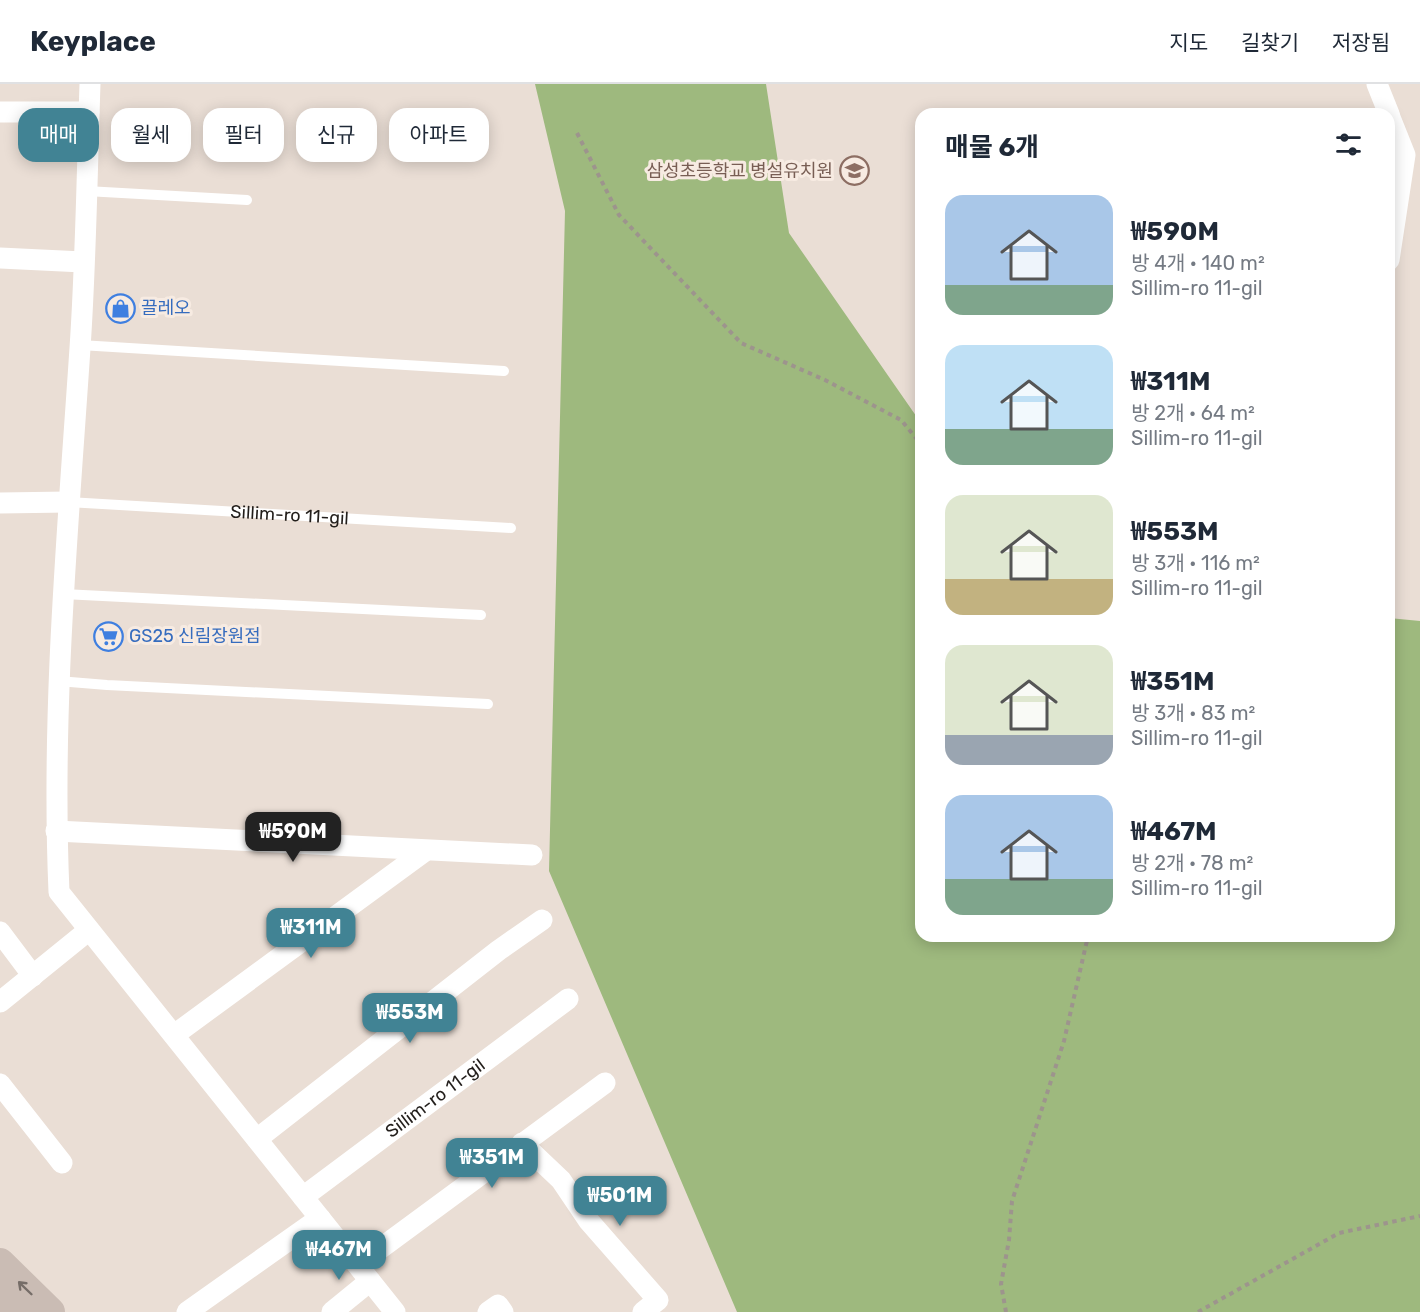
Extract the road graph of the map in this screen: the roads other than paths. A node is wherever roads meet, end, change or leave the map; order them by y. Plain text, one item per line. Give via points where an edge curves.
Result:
1 (90, 84) edge
2 (1377, 84) edge
3 (89, 108) edge
4 (1387, 108) edge
5 (0, 112) edge
6 (18, 112) edge
7 (1395, 129) edge
8 (87, 162) edge
9 (86, 191) junction
10 (247, 200) dead end
11 (1395, 221) edge
12 (0, 258) edge
13 (83, 262) junction
14 (80, 345) junction
15 (504, 371) dead end
16 (68, 502) junction
17 (0, 503) edge
18 (511, 528) dead end
19 (63, 594) junction
20 (482, 615) dead end
21 (58, 681) junction
22 (488, 704) dead end
23 (56, 831) junction
24 (426, 851) junction
25 (532, 855) dead end
26 (542, 920) dead end
27 (89, 930) junction
28 (0, 932) edge
29 (33, 976) junction
30 (568, 999) dead end
31 (0, 1002) edge
32 (174, 1035) junction
33 (604, 1083) dead end
34 (0, 1084) edge
35 (256, 1139) junction
36 (522, 1143) junction
37 (62, 1163) dead end
38 (303, 1197) junction
39 (320, 1218) junction
40 (0, 1263) edge
41 (364, 1273) junction
42 (0, 1294) edge
43 (18, 1312) edge
44 (50, 1312) edge
45 (187, 1312) edge
46 (332, 1312) edge
47 (395, 1312) edge
48 (488, 1312) edge
49 (503, 1312) edge
50 (643, 1312) edge

1 - 3 street
2 - 4 street
5 - 6 street
7 - 11 street via 1405,155
8 - 9 street
9 - 10 lane
9 - 13 street
12 - 13 street
13 - 14 street
14 - 15 lane
14 - 16 street
16 - 17 street, Sillim-ro 11-gil
16 - 18 lane, Sillim-ro 11-gil
16 - 19 street
19 - 20 lane
19 - 21 street
21 - 22 lane
21 - 23 street
23 - 24 street
23 - 27 street via 59,892
24 - 25 street
24 - 32 street
26 - 35 street
27 - 29 street
27 - 32 street
28 - 29 street
29 - 31 street
30 - 38 street, Sillim-ro 11-gil
32 - 35 street
33 - 36 street
34 - 37 street
35 - 38 street
36 - 41 street
36 - 50 street via 561,1180 588,1220 658,1300
38 - 39 street
39 - 41 street
39 - 45 street
44 -> 40 street
41 - 46 street
41 - 47 street
42 - 43 street
48 - 49 street via 498,1305

